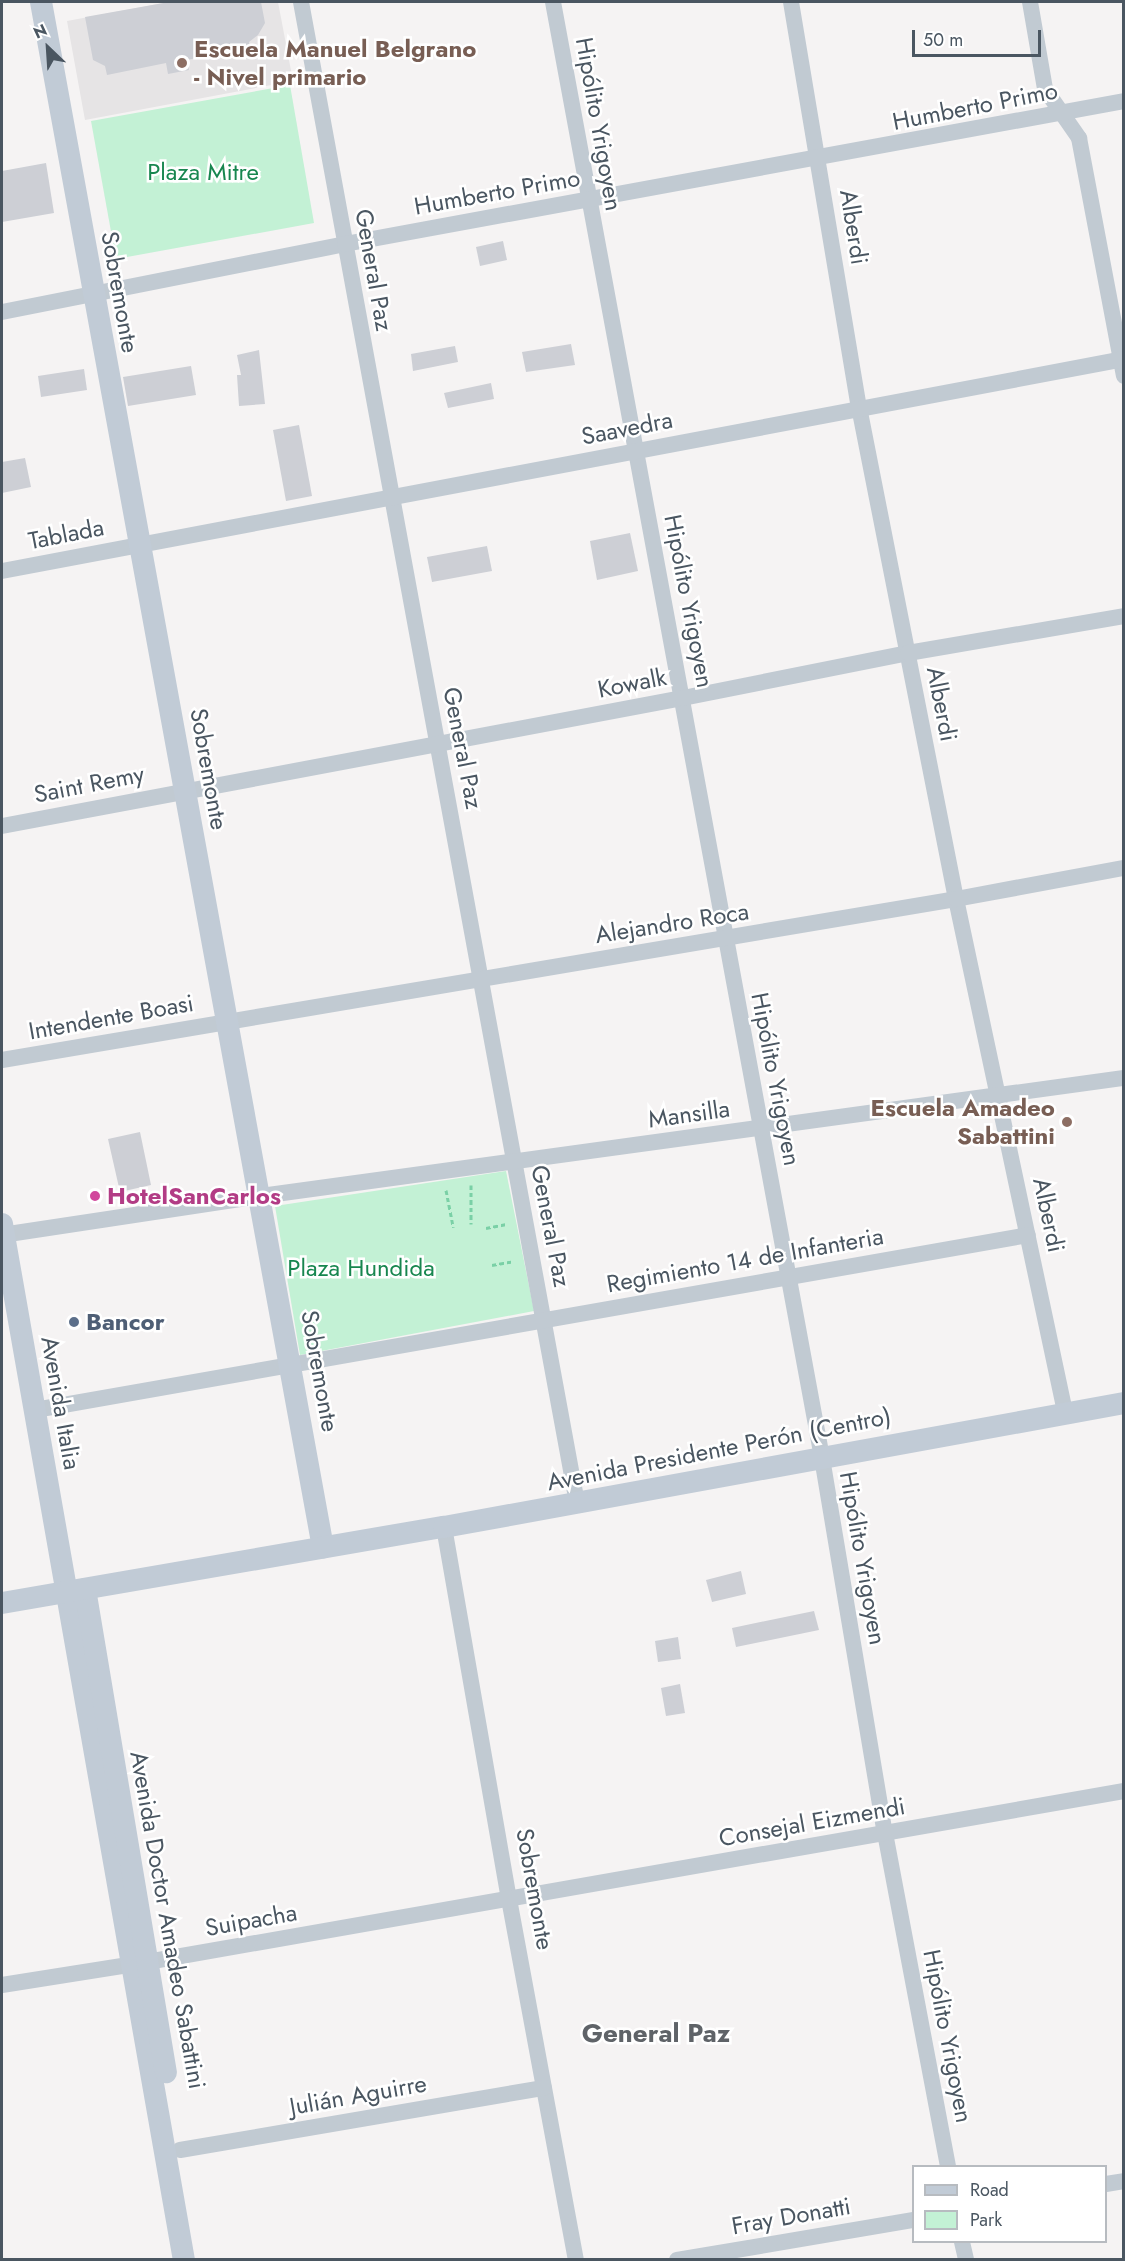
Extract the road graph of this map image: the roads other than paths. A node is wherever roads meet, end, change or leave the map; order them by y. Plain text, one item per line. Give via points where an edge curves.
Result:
1 (41, 2) edge
2 (301, 2) edge
3 (553, 2) edge
4 (791, 2) edge
5 (1030, 2) edge
6 (1124, 101) edge
7 (1062, 114) junction
8 (818, 159) junction
9 (589, 199) junction
10 (345, 244) junction
11 (93, 295) junction
12 (2, 312) edge
13 (1123, 365) edge
14 (860, 407) junction
15 (637, 451) junction
16 (390, 497) junction
17 (140, 544) junction
18 (2, 571) edge
19 (1124, 616) edge
20 (908, 653) junction
21 (683, 698) junction
22 (438, 744) junction
23 (185, 790) junction
24 (2, 826) edge
25 (1124, 868) edge
26 (956, 899) junction
27 (725, 939) junction
28 (481, 978) junction
29 (229, 1021) junction
30 (2, 1060) edge
31 (1124, 1078) edge
32 (999, 1095) junction
33 (761, 1128) junction
34 (514, 1162) junction
35 (261, 1196) junction
36 (2, 1231) edge
37 (1028, 1235) junction
38 (788, 1278) junction
39 (544, 1319) junction
40 (292, 1365) junction
41 (1124, 1403) edge
42 (34, 1410) junction
43 (1065, 1412) junction
44 (822, 1458) junction
45 (577, 1503) junction
46 (444, 1527) junction
47 (323, 1547) junction
48 (75, 1590) junction
49 (2, 1603) edge
50 (1124, 1791) edge
51 (885, 1833) junction
52 (509, 1899) junction
53 (139, 1963) junction
54 (2, 1985) edge
55 (544, 2088) junction
56 (180, 2150) junction
57 (948, 2165) edge
58 (1124, 2181) edge
59 (1107, 2184) edge
60 (912, 2220) edge
61 (962, 2243) edge
62 (184, 2259) edge
63 (200, 2259) edge
64 (576, 2259) edge
65 (677, 2259) edge
66 (966, 2259) edge

1 - 11 main road, Sobremonte
2 - 10 street, General Paz
3 - 9 street, Hipólito Yrigoyen
4 - 8 street, Alberdi
5 - 7 street via 1045,89
6 - 7 street, Humberto Primo
7 - 8 street, Humberto Primo
7 - 13 street via 1079,138
8 - 9 street, Humberto Primo
8 - 14 street, Alberdi
9 - 10 street, Humberto Primo
9 - 15 street, Hipólito Yrigoyen
10 - 11 street, Humberto Primo
10 - 16 street, General Paz
11 - 12 street, Humberto Primo
11 - 17 main road, Sobremonte
13 - 14 street, Saavedra
14 - 15 street, Saavedra
14 - 20 street, Alberdi
15 - 16 street, Saavedra
15 - 21 street, Hipólito Yrigoyen
16 - 17 street, Saavedra
16 - 22 street, General Paz
17 - 18 street, Tablada
17 - 23 main road, Sobremonte
19 - 20 street, Kowalk
20 - 21 street, Kowalk
20 - 26 street, Alberdi
21 - 22 street, Kowalk
21 - 27 street, Hipólito Yrigoyen
22 - 23 street, Kowalk
22 - 28 street, General Paz
23 - 24 street, Saint Remy
23 - 29 main road, Sobremonte
25 - 26 street, Alejandro Roca
26 - 27 street, Alejandro Roca
26 - 32 street, Alberdi
27 - 28 street, Alejandro Roca
27 - 33 street, Hipólito Yrigoyen
28 - 29 street, Alejandro Roca
28 - 34 street, General Paz
29 - 30 street, Intendente Boasi
29 - 35 main road, Sobremonte
31 - 32 street, Mansilla
32 - 33 street, Mansilla
32 - 37 street, Alberdi
33 - 34 street, Mansilla
33 - 38 street, Hipólito Yrigoyen
34 - 35 street, Mansilla
34 - 39 street, General Paz
35 - 36 street, Mansilla
35 - 40 main road, Sobremonte
36 - 42 main road, Avenida Italia
37 - 38 street, Regimiento 14 de Infanteria
37 - 43 street, Alberdi
38 - 39 street, Regimiento 14 de Infanteria
38 - 44 street, Hipólito Yrigoyen
39 - 40 street, Regimiento 14 de Infanteria
39 - 45 street, General Paz
40 - 42 street, Regimiento 14 de Infanteria
40 - 47 main road, Sobremonte
41 - 43 main road, Avenida Presidente Perón (Centro)
42 - 48 main road, Avenida Italia
43 - 44 main road, Avenida Presidente Perón (Centro)
44 - 45 main road, Avenida Presidente Perón (Centro)
44 - 51 street, Hipólito Yrigoyen
45 - 46 main road, Avenida Presidente Perón (Centro)
46 - 47 main road, Avenida Presidente Perón (Centro)
46 - 52 street, Sobremonte
47 - 48 main road, Avenida Presidente Perón (Centro)
48 - 49 main road, Avenida Presidente Perón (Centro)
48 - 53 main road, Avenida Doctor Amadeo Sabattini
50 - 51 street, Consejal Eizmendi
51 - 52 street, Consejal Eizmendi
51 - 57 street, Hipólito Yrigoyen
52 - 53 street, Suipacha
52 - 55 street, Sobremonte
53 - 54 street, Suipacha
53 - 56 main road, Avenida Doctor Amadeo Sabattini
53 - 62 main road, Avenida Doctor Amadeo Sabattini
55 - 56 street, Julián Aguirre
55 - 64 street, Sobremonte
56 - 63 main road, Avenida Doctor Amadeo Sabattini
58 - 59 street
60 - 65 street, Fray Donatti
61 - 66 street

